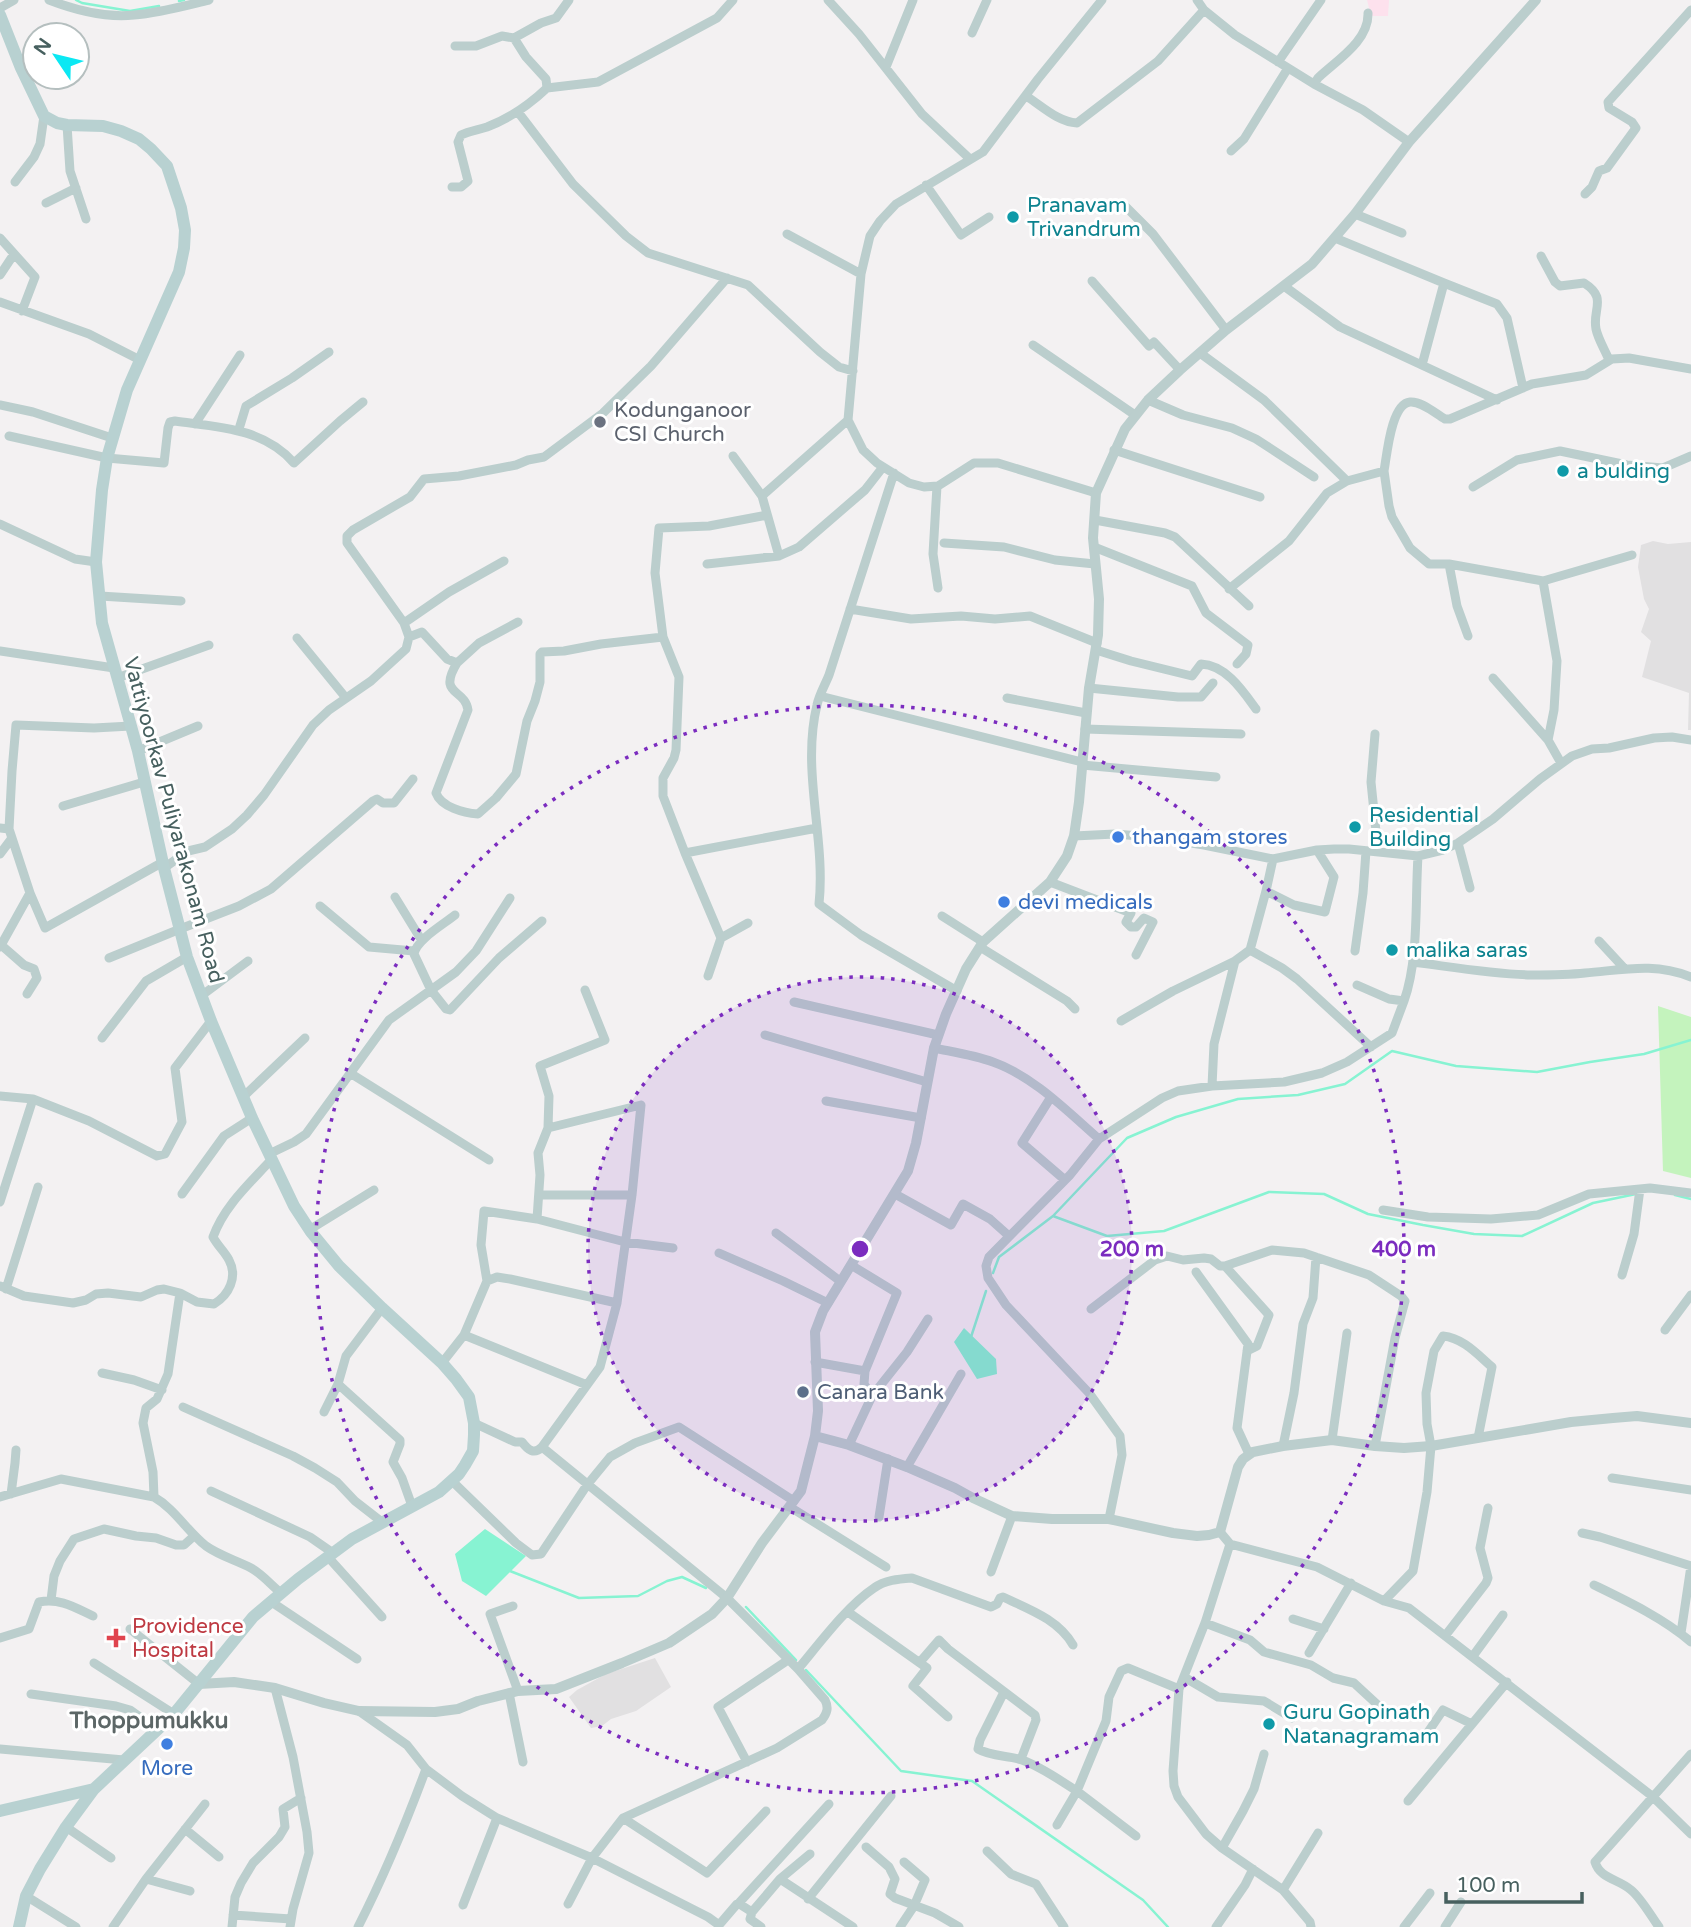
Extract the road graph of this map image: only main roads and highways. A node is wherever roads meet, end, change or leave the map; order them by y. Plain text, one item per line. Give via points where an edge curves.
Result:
1 (0, 15) edge
2 (94, 1789) junction
3 (0, 1811) edge
4 (19, 1927) edge

1 - 2 main road, Vattiyoorkav Puliyarakonam Road via 44,116 66,125 103,126 139,139 167,166 185,230 179,272 127,390 112,438 96,562 102,623 187,957 252,1118 309,1230 340,1266 442,1363 469,1397 474,1423 473,1451 459,1474 439,1492 352,1539 270,1601 174,1714
2 - 3 main road
2 - 4 main road, Vattiyoorkav Puliyarakonam Road via 40,1869 26,1896

